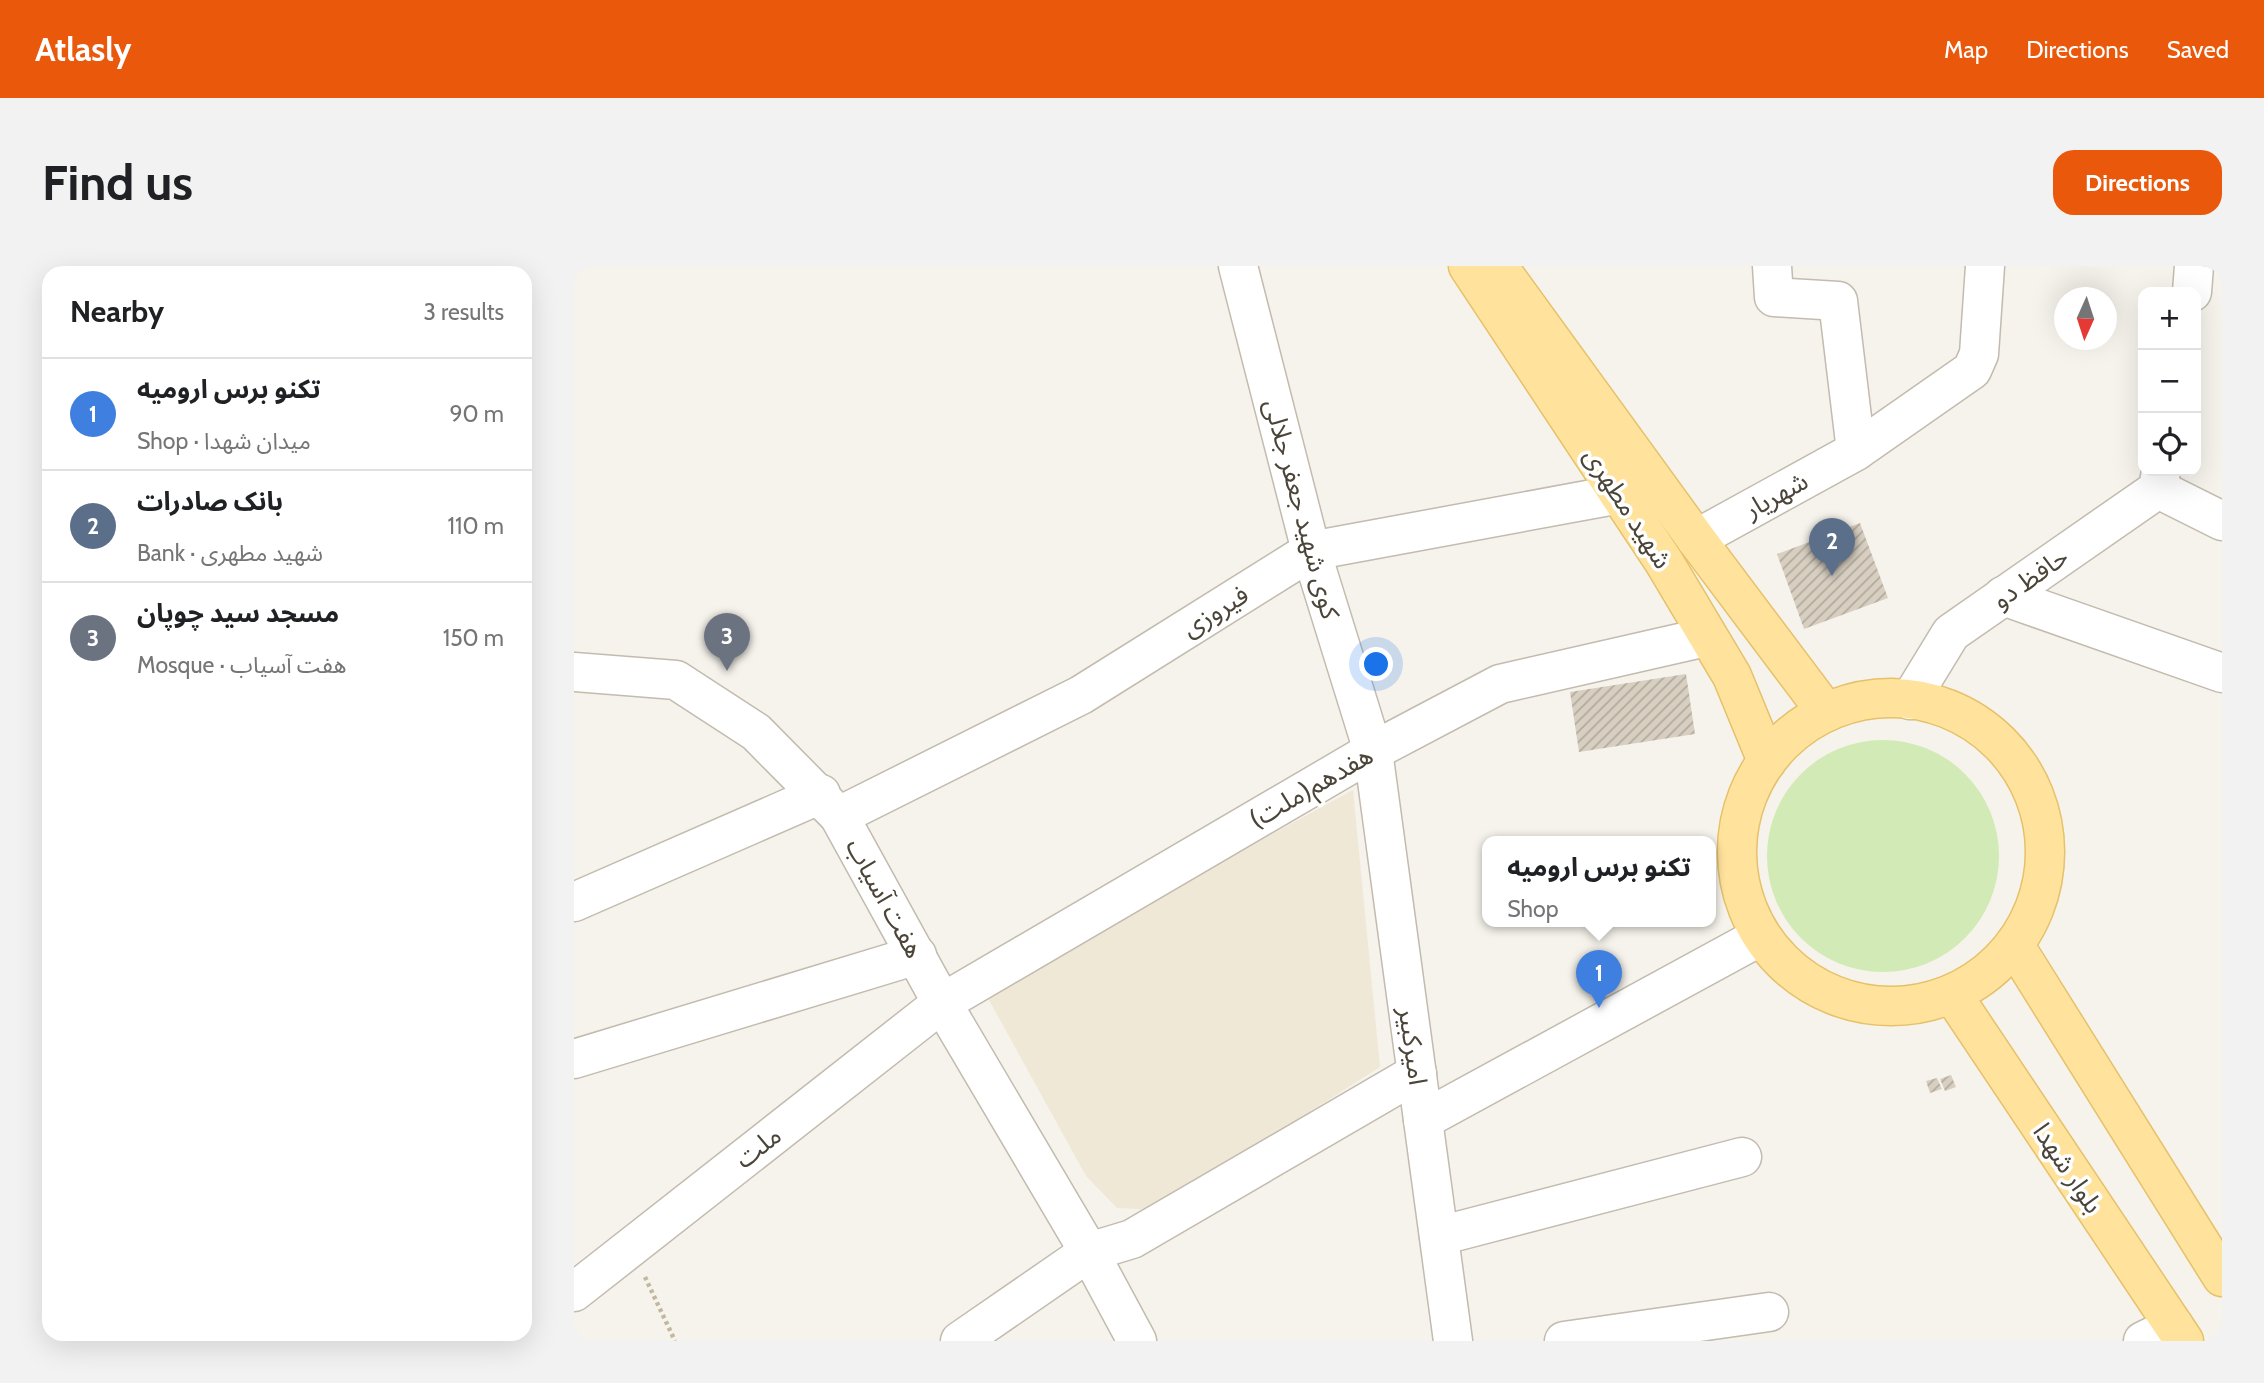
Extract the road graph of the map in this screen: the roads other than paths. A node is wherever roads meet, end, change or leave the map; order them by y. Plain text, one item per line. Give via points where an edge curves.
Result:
1 (1238, 266) edge
2 (1468, 266) edge
3 (1498, 266) edge
4 (1772, 266) edge
5 (1985, 266) edge
6 (2194, 266) edge
7 (2192, 287) edge
8 (1856, 451) junction
9 (2160, 480) edge
10 (1620, 494) junction
11 (2222, 521) edge
12 (1696, 539) junction
13 (1311, 551) junction
14 (2003, 596) junction
15 (1706, 636) junction
16 (574, 672) edge
17 (2222, 673) edge
18 (1910, 699) junction
19 (1826, 712) junction
20 (1373, 751) junction
21 (1767, 761) junction
22 (830, 805) junction
23 (574, 902) edge
24 (1761, 936) junction
25 (2015, 946) junction
26 (917, 954) junction
27 (1952, 994) junction
28 (942, 1003) junction
29 (574, 1059) edge
30 (1417, 1073) junction
31 (1423, 1120) junction
32 (1742, 1157) dead end
33 (1439, 1236) junction
34 (1089, 1252) junction
35 (2222, 1277) edge
36 (574, 1292) edge
37 (1769, 1312) dead end
38 (2167, 1336) edge
39 (960, 1341) edge
40 (1137, 1341) edge
41 (1453, 1341) edge
42 (1564, 1341) edge

1 - 13 street, کوی شهید جعفر جلالی
2 - 10 main road, شهید مطهری
3 - 12 main road, شهید مطهری
4 - 8 street via 1774,297 1838,301
5 - 8 street, شهریار via 1979,354 1972,370
6 - 7 street
8 - 12 street, شهریار
9 - 11 street
9 - 14 street, حافظ دو
10 - 13 street, فیروزی
10 - 15 main road, شهید مطهری
12 - 19 main road, شهید مطهری
13 - 20 street, کوی شهید جعفر جلالی
13 - 22 street, فیروزی via 1082,695
14 - 17 street
14 - 18 street, حافظ دو via 1951,634
15 - 20 street, هفدهم(ملت) via 1500,684
15 - 21 main road, شهید مطهری via 1732,676
16 - 22 street, هفت آسیاب via 676,680 756,732
18 - 19 main road via 1867,700
18 - 25 main road via 1949,710 1984,729 2013,758 2034,793 2044,831 2044,872 2034,911
19 - 21 main road via 1804,725
20 - 28 street, هفدهم(ملت)
20 - 30 street, امیرکبیر
21 - 24 main road via 1747,796 1737,835 1738,875
22 - 23 street, فیروزی
22 - 26 street, هفت آسیاب
24 - 27 main road via 1799,976 1834,996 1886,1006 1913,1005
24 - 31 street
25 - 27 main road via 1986,974
25 - 35 main road
26 - 28 street, هفت آسیاب
26 - 29 street
27 - 38 main road, بلوار شهدا
28 - 34 street, هفت آسیاب
28 - 36 street, ملت
30 - 31 street, امیرکبیر
30 - 34 street via 1132,1239
31 - 33 street, امیرکبیر
32 - 33 street
33 - 41 street, امیرکبیر
34 - 39 street
34 - 40 street, هفت آسیاب
37 - 42 street

